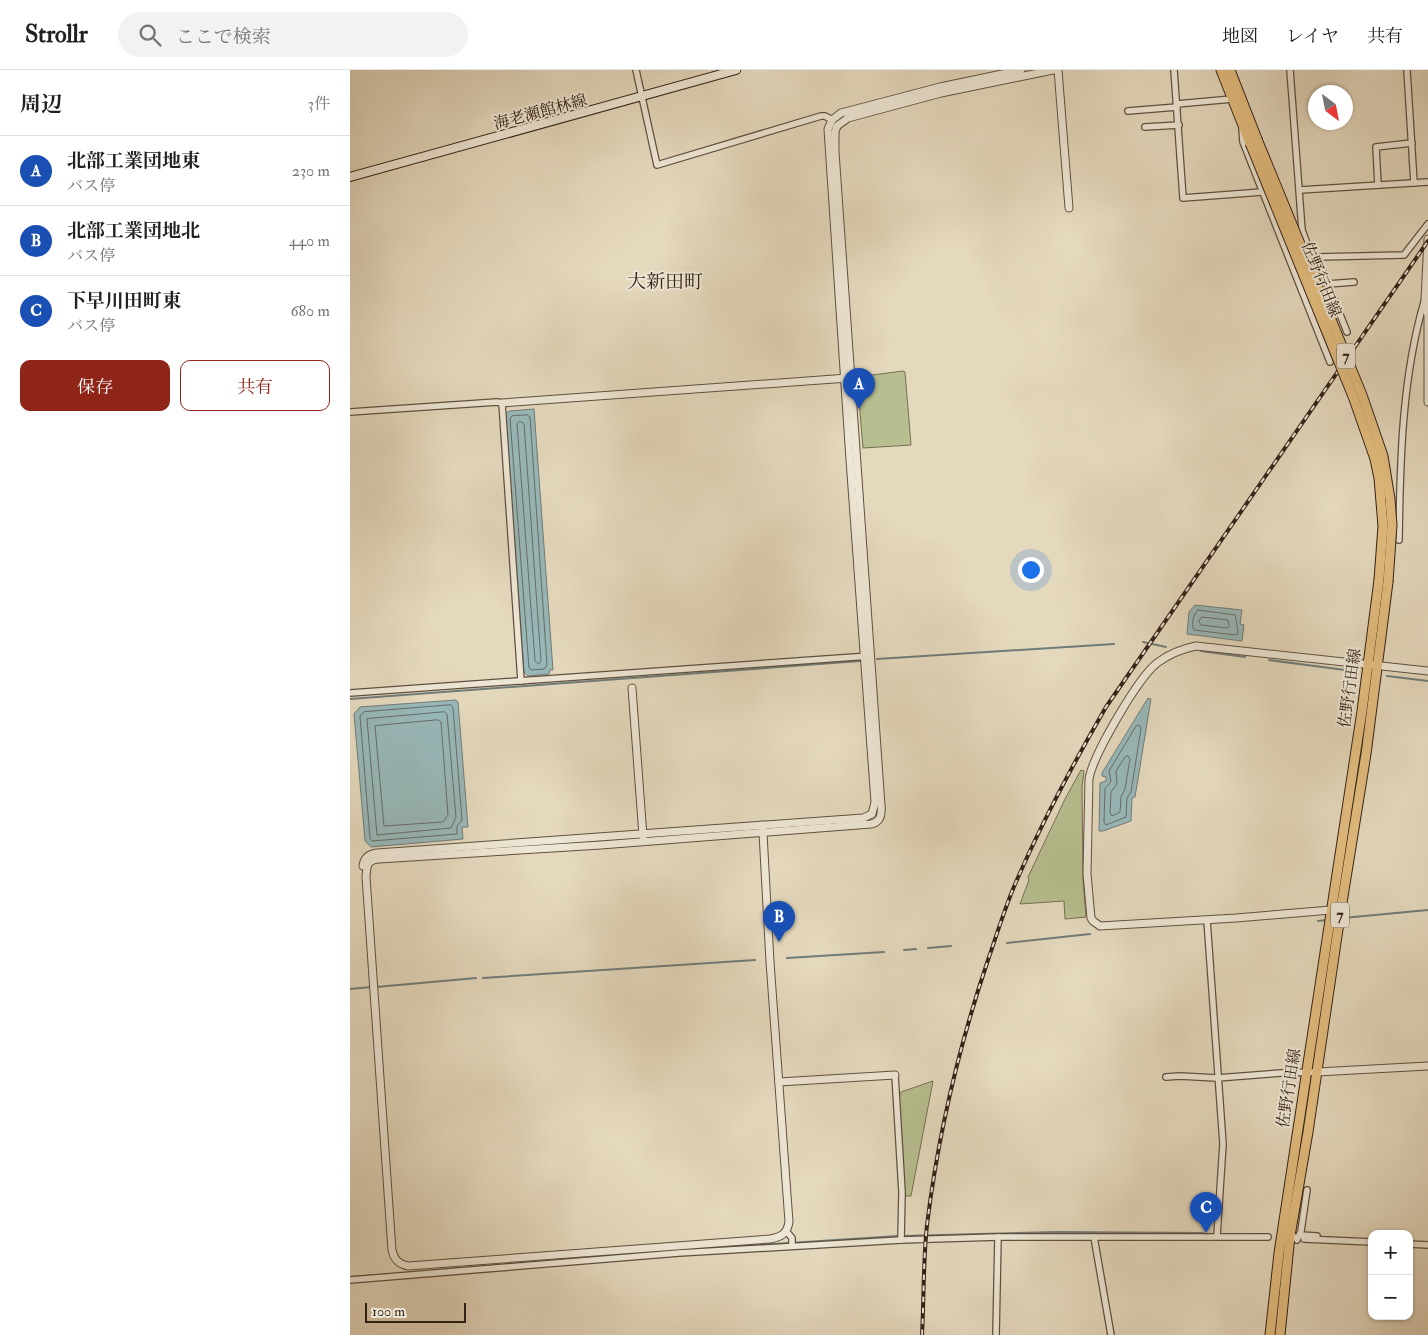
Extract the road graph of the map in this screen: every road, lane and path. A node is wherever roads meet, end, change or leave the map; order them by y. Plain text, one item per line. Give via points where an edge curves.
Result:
1 (636, 70) edge
2 (736, 70) edge
3 (1021, 70) edge
4 (1053, 70) edge
5 (1058, 70) edge
6 (1174, 70) edge
7 (1221, 70) edge
8 (1230, 70) edge
9 (1290, 70) edge
10 (1407, 70) edge
11 (643, 96) junction
12 (1232, 99) junction
13 (1177, 105) junction
14 (1128, 111) dead end
15 (832, 120) junction
16 (1242, 124) junction
17 (1179, 125) junction
18 (1145, 127) dead end
19 (1254, 141) junction
20 (1412, 144) junction
21 (350, 177) edge
22 (1428, 182) edge
23 (1414, 183) junction
24 (1378, 186) junction
25 (1300, 190) junction
26 (1262, 192) junction
27 (1069, 208) dead end
28 (1428, 224) edge
29 (1428, 239) edge
30 (1317, 257) junction
31 (1427, 259) edge
32 (1354, 282) dead end
33 (1328, 284) junction
34 (1426, 302) edge
35 (1347, 332) dead end
36 (1330, 362) dead end
37 (848, 378) junction
38 (1428, 402) edge
39 (502, 403) junction
40 (350, 412) edge
41 (1399, 540) dead end
42 (867, 656) junction
43 (1372, 665) junction
44 (1428, 671) edge
45 (521, 681) junction
46 (632, 688) dead end
47 (350, 693) edge
48 (763, 829) junction
49 (643, 837) junction
50 (1331, 910) junction
51 (1207, 920) junction
52 (1428, 1066) edge
53 (1305, 1072) junction
54 (1317, 1072) junction
55 (895, 1075) joint
56 (1166, 1077) dead end
57 (1217, 1078) junction
58 (779, 1082) junction
59 (1307, 1190) dead end
60 (787, 1232) junction
61 (1217, 1236) junction
62 (998, 1237) junction
63 (1094, 1237) junction
64 (1268, 1237) dead end
65 (1298, 1237) junction
66 (901, 1240) junction
67 (1368, 1242) edge
68 (1413, 1244) edge
69 (1428, 1245) edge
70 (792, 1246) junction
71 (350, 1280) edge
72 (996, 1335) edge
73 (1111, 1335) edge
74 (1270, 1335) edge
75 (1280, 1335) edge

1 - 11 street
2 - 11 main road, 海老瀬館林線
3 - 15 street via 940,86 841,114
4 - 37 street via 912,100 848,118 837,126 835,152
5 - 27 street
6 - 13 street
7 - 12 main road, 佐野行田線 / 7
8 - 19 main road, 佐野行田線 / 7
9 - 25 street
10 - 20 street
11 - 15 street via 657,166 821,116
11 - 21 main road, 海老瀬館林線
12 - 13 street
12 - 16 main road, 佐野行田線 / 7
13 - 14 street
13 - 17 street
15 - 37 street via 827,135
16 - 19 main road, 佐野行田線 / 7
16 - 26 street via 1243,142
17 - 18 street
17 - 26 street via 1183,198
19 - 43 main road, 佐野行田線 / 7, bridge via 1362,395 1383,456 1392,525
20 - 23 street
20 - 24 street via 1376,147
22 - 23 street
23 - 24 street
24 - 25 street
25 - 30 street via 1302,230 1309,249
26 - 36 street
28 - 30 street via 1404,255
29 - 31 street
30 - 33 street
31 - 34 street
32 - 33 street
33 - 35 street
34 - 38 street
34 - 41 street via 1415,333 1402,437
37 - 39 street
37 - 42 street
39 - 40 street
39 - 45 street
42 - 45 street
42 - 48 street via 881,816 878,821 871,824
43 - 44 street
43 - 50 main road, 佐野行田線 / 7
43 - 51 street via 1196,646 1182,649 1156,664 1133,693 1095,760 1090,775 1087,874 1091,918 1100,926
43 - 54 main road, 佐野行田線 / 7 via 1366,754
45 - 47 street
46 - 49 street
48 - 49 street
48 - 58 street
49 - 60 street via 375,859 368,864 366,877 393,1257 398,1262 415,1266 770,1239
50 - 51 street
50 - 53 main road, 佐野行田線 / 7
51 - 57 street
52 - 54 street
53 - 54 street
53 - 57 street
53 - 74 main road, 佐野行田線 / 7
54 - 65 main road, 佐野行田線 / 7
55 - 58 street
55 - 66 street via 902,1192
56 - 57 street
57 - 61 street via 1223,1144
58 - 60 street via 789,1222
59 - 65 street
60 - 70 street via 792,1238
61 - 63 street
61 - 64 street
62 - 63 street
62 - 66 street
62 - 72 street
63 - 73 street
65 - 67 street
65 - 75 main road, 佐野行田線 / 7
66 - 70 street
68 - 69 street
70 - 71 street

